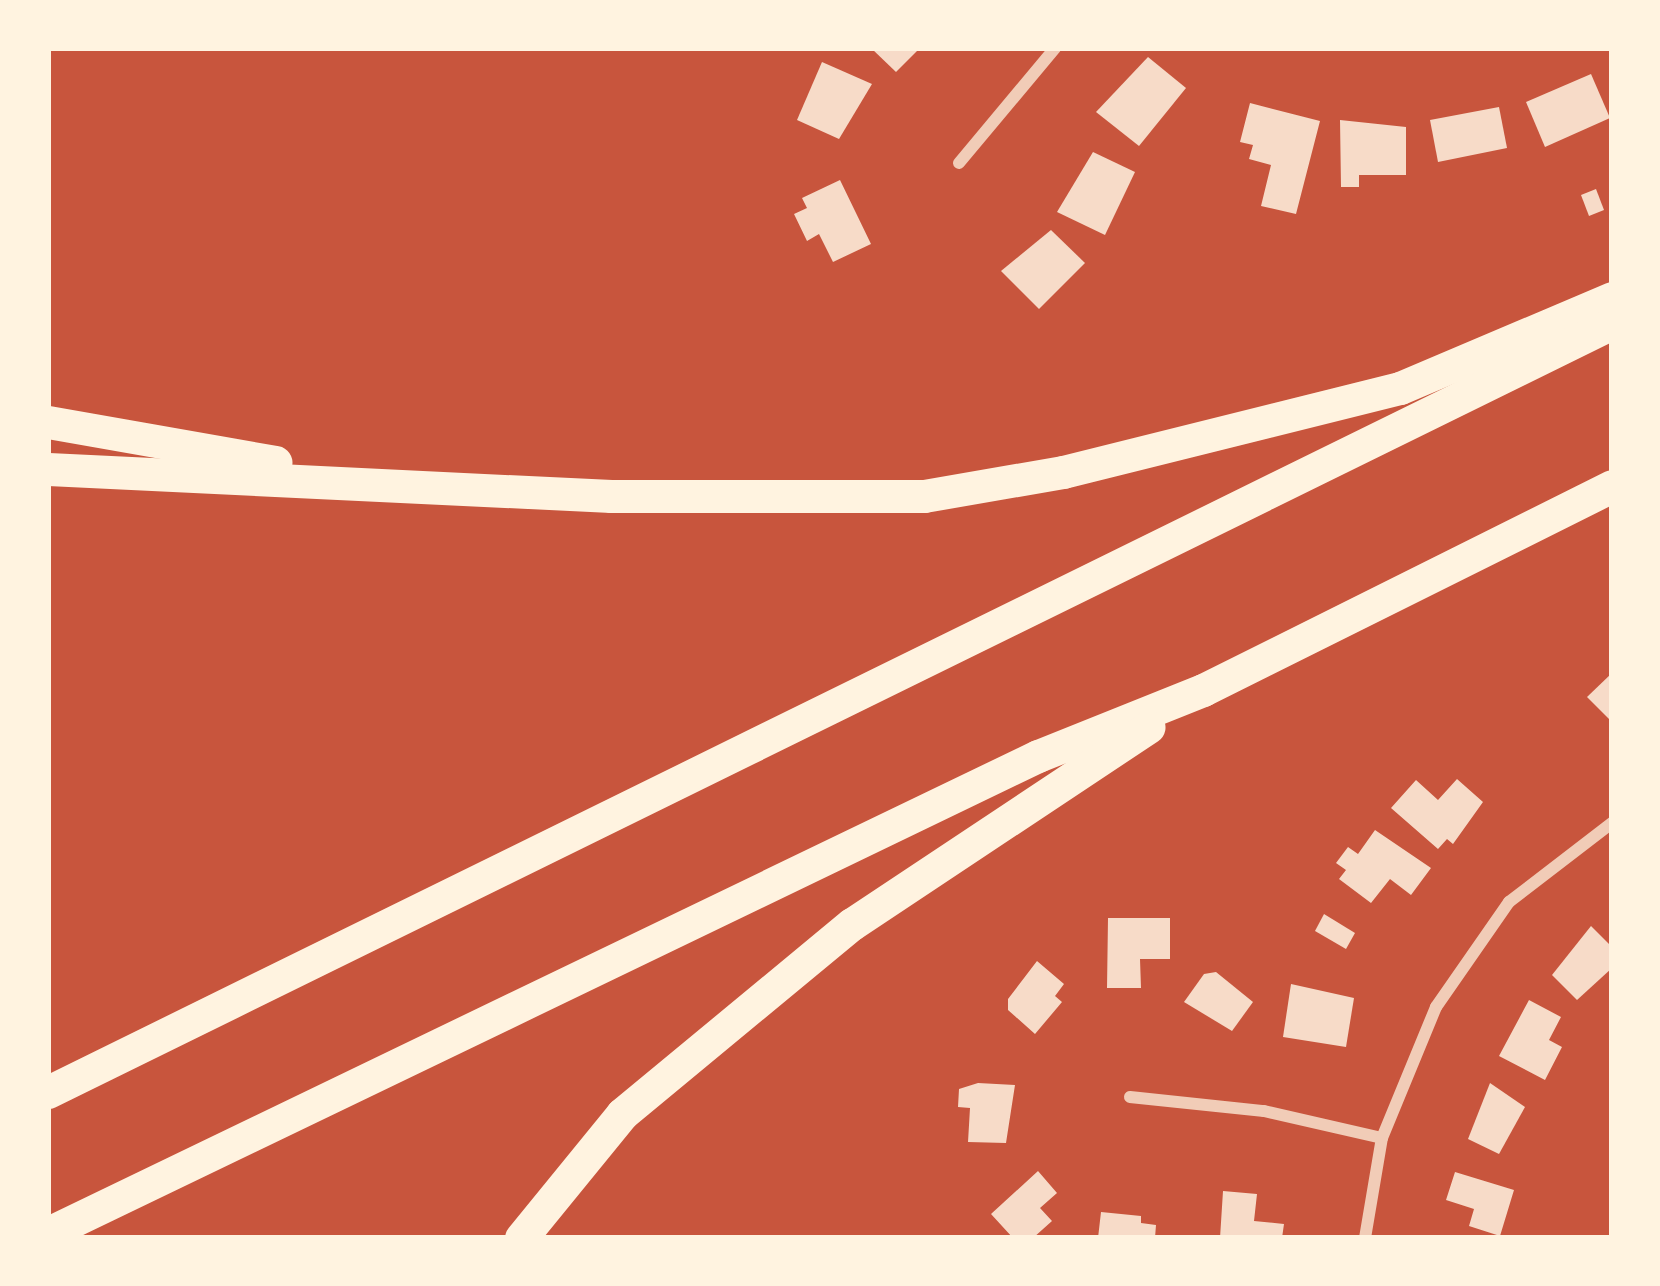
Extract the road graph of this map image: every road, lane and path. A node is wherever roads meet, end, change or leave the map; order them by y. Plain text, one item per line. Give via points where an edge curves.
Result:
1 (1055, 48) edge
2 (959, 163) dead end
3 (1612, 298) edge
4 (1612, 323) edge
5 (48, 422) edge
6 (48, 469) edge
7 (1612, 486) edge
8 (455, 489) junction
9 (1204, 690) junction
10 (1609, 824) edge
11 (48, 1091) edge
12 (1130, 1097) dead end
13 (1382, 1138) junction
14 (48, 1234) edge
15 (521, 1238) edge
16 (1365, 1238) edge

1 - 2 street
3 - 8 highway via 1400,388 1063,472 924,496
4 - 11 highway
5 - 8 highway
6 - 8 highway
7 - 9 highway
9 - 14 highway via 1038,756
9 - 15 highway via 852,925 622,1114
10 - 13 street via 1509,902 1436,1007
12 - 13 street via 1264,1112
13 - 16 street

